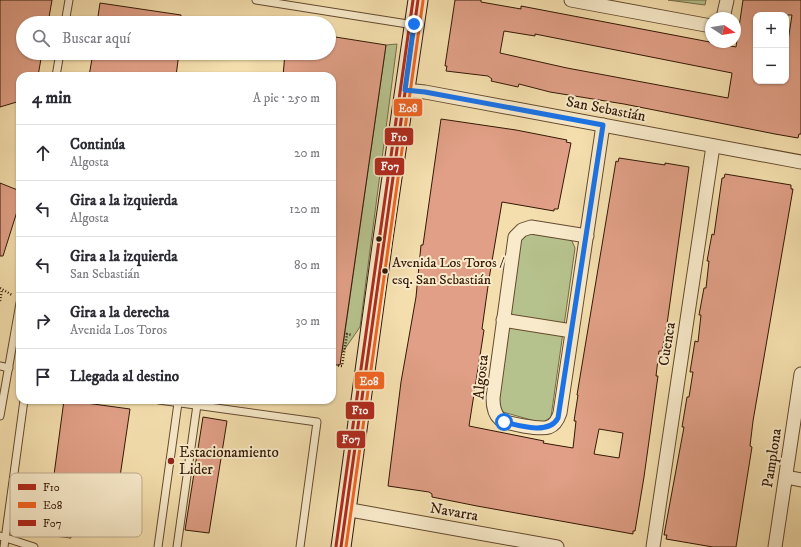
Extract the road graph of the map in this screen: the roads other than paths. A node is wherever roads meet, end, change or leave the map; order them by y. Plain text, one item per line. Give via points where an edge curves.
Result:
1 (69, 0) edge
2 (256, 0) edge
3 (418, 0) edge
4 (571, 0) edge
5 (727, 0) edge
6 (724, 12) edge
7 (66, 16) edge
8 (414, 24) junction
9 (705, 25) edge
10 (59, 60) edge
11 (57, 72) edge
12 (405, 90) junction
13 (603, 125) junction
14 (713, 146) junction
15 (801, 162) edge
16 (586, 236) junction
17 (503, 320) junction
18 (16, 325) edge
19 (572, 331) junction
20 (0, 366) edge
21 (8, 368) junction
22 (801, 374) edge
23 (801, 377) edge
24 (23, 404) edge
25 (178, 404) edge
26 (188, 404) edge
27 (197, 405) junction
28 (0, 416) edge
29 (12, 473) edge
30 (786, 477) junction
31 (801, 480) edge
32 (10, 487) edge
33 (345, 508) junction
34 (2, 537) edge
35 (4, 547) edge
36 (34, 547) edge
37 (158, 547) edge
38 (177, 547) edge
39 (300, 547) edge
40 (341, 547) edge
41 (557, 547) edge
42 (653, 547) edge
43 (775, 547) edge

1 - 7 lane
2 - 8 lane
3 - 8 main road
4 - 9 street
5 - 6 street
8 - 12 main road
10 - 11 lane
12 - 13 street, San Sebastián
12 - 33 main road
13 - 14 street, San Sebastián
13 - 16 street, Algosta
14 - 15 street, San Sebastián
14 - 42 street, Cuenca
16 - 17 street, Algosta via 531,227 518,233 514,242
16 - 19 street, Algosta
17 - 19 street
17 - 19 street, Algosta via 493,398 494,410 504,422 539,428 548,428 558,418
18 - 21 lane
20 - 21 lane
21 - 28 lane
22 - 23 street, Pamplona
23 - 30 street, Pamplona
24 - 29 lane
25 - 37 lane
26 - 27 lane
27 - 38 lane
27 - 39 lane via 317,422
30 - 31 street
30 - 43 street, Pamplona
32 - 34 lane
33 - 40 main road
33 - 41 street, Navarra
34 - 35 lane
34 - 36 lane

